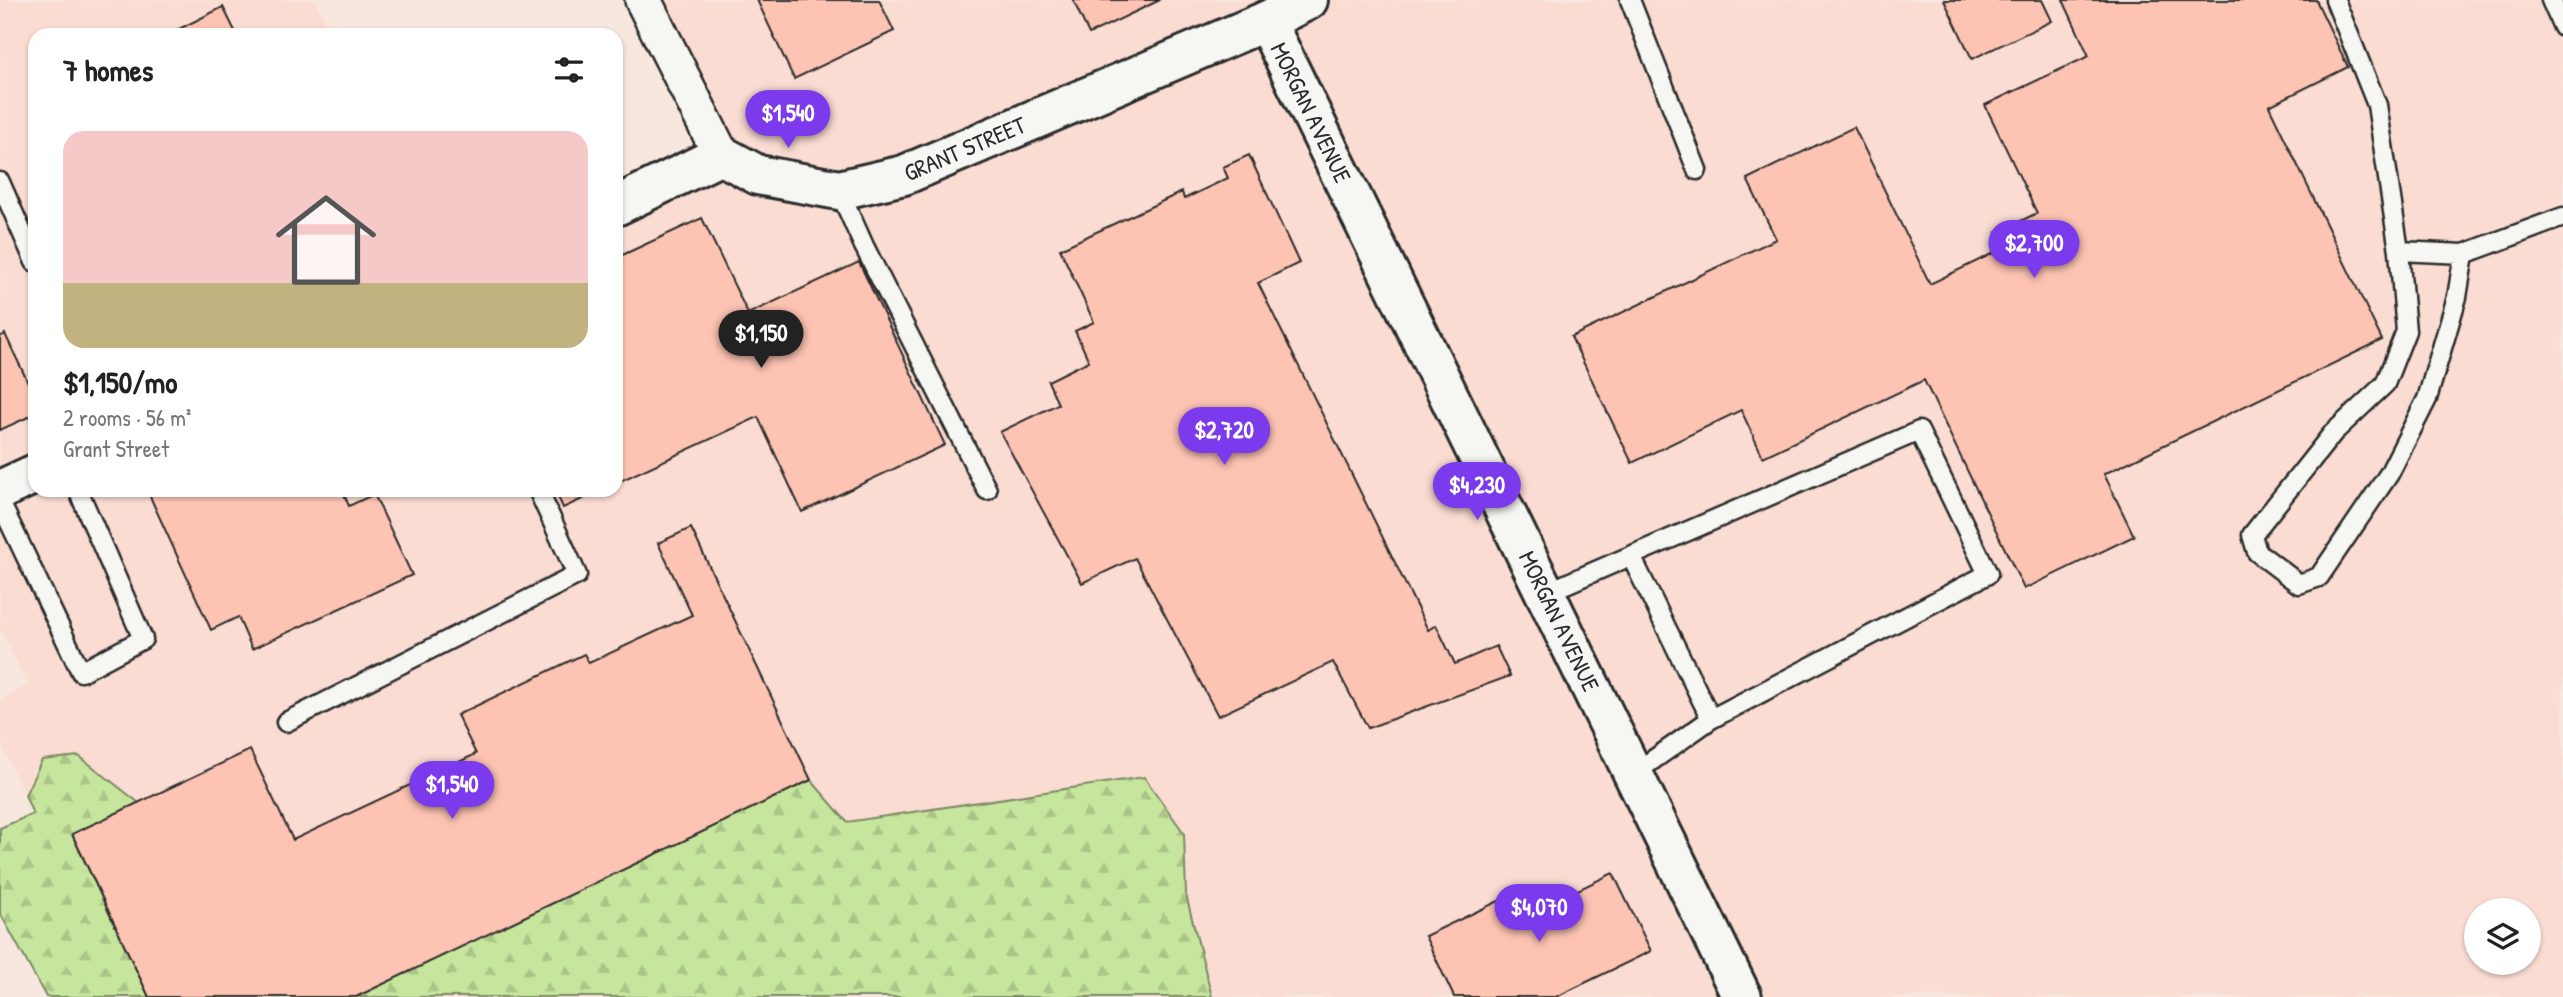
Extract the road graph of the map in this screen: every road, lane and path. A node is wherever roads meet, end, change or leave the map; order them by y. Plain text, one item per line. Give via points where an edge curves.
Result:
1 (643, 0) edge
2 (1308, 0) edge
3 (1630, 0) edge
4 (2335, 0) edge
5 (2551, 0) edge
6 (1266, 21) junction
7 (2563, 27) edge
8 (721, 155) junction
9 (1697, 170) dead end
10 (0, 183) edge
11 (839, 191) junction
12 (623, 203) edge
13 (2563, 217) edge
14 (28, 246) edge
15 (2399, 251) junction
16 (2464, 254) junction
17 (28, 477) edge
18 (0, 490) edge
19 (986, 490) dead end
20 (81, 497) edge
21 (541, 497) edge
22 (0, 502) edge
23 (1631, 555) junction
24 (1545, 593) junction
25 (1711, 719) junction
26 (286, 722) dead end
27 (1633, 774) junction
28 (1742, 997) edge

1 - 8 street
2 - 6 street, GRANT STREET
3 - 9 lane
4 - 15 lane via 2377,105
5 - 7 lane
6 - 11 street, GRANT STREET via 904,174
6 - 24 street, MORGAN AVENUE
8 - 11 street, GRANT STREET via 758,175
8 - 12 street
10 - 14 lane
11 - 19 lane
13 - 16 lane
15 - 16 lane
15 - 16 lane via 2406,331 2385,384 2333,433 2252,536 2257,552 2299,584 2319,577 2389,474 2427,399 2457,297
17 - 18 street
20 - 22 lane via 143,639 81,672
21 - 26 lane via 577,575
23 - 24 lane
23 - 25 lane
23 - 25 lane via 1919,431 1988,574
24 - 27 street, MORGAN AVENUE
25 - 27 lane
27 - 28 street, MORGAN AVENUE

